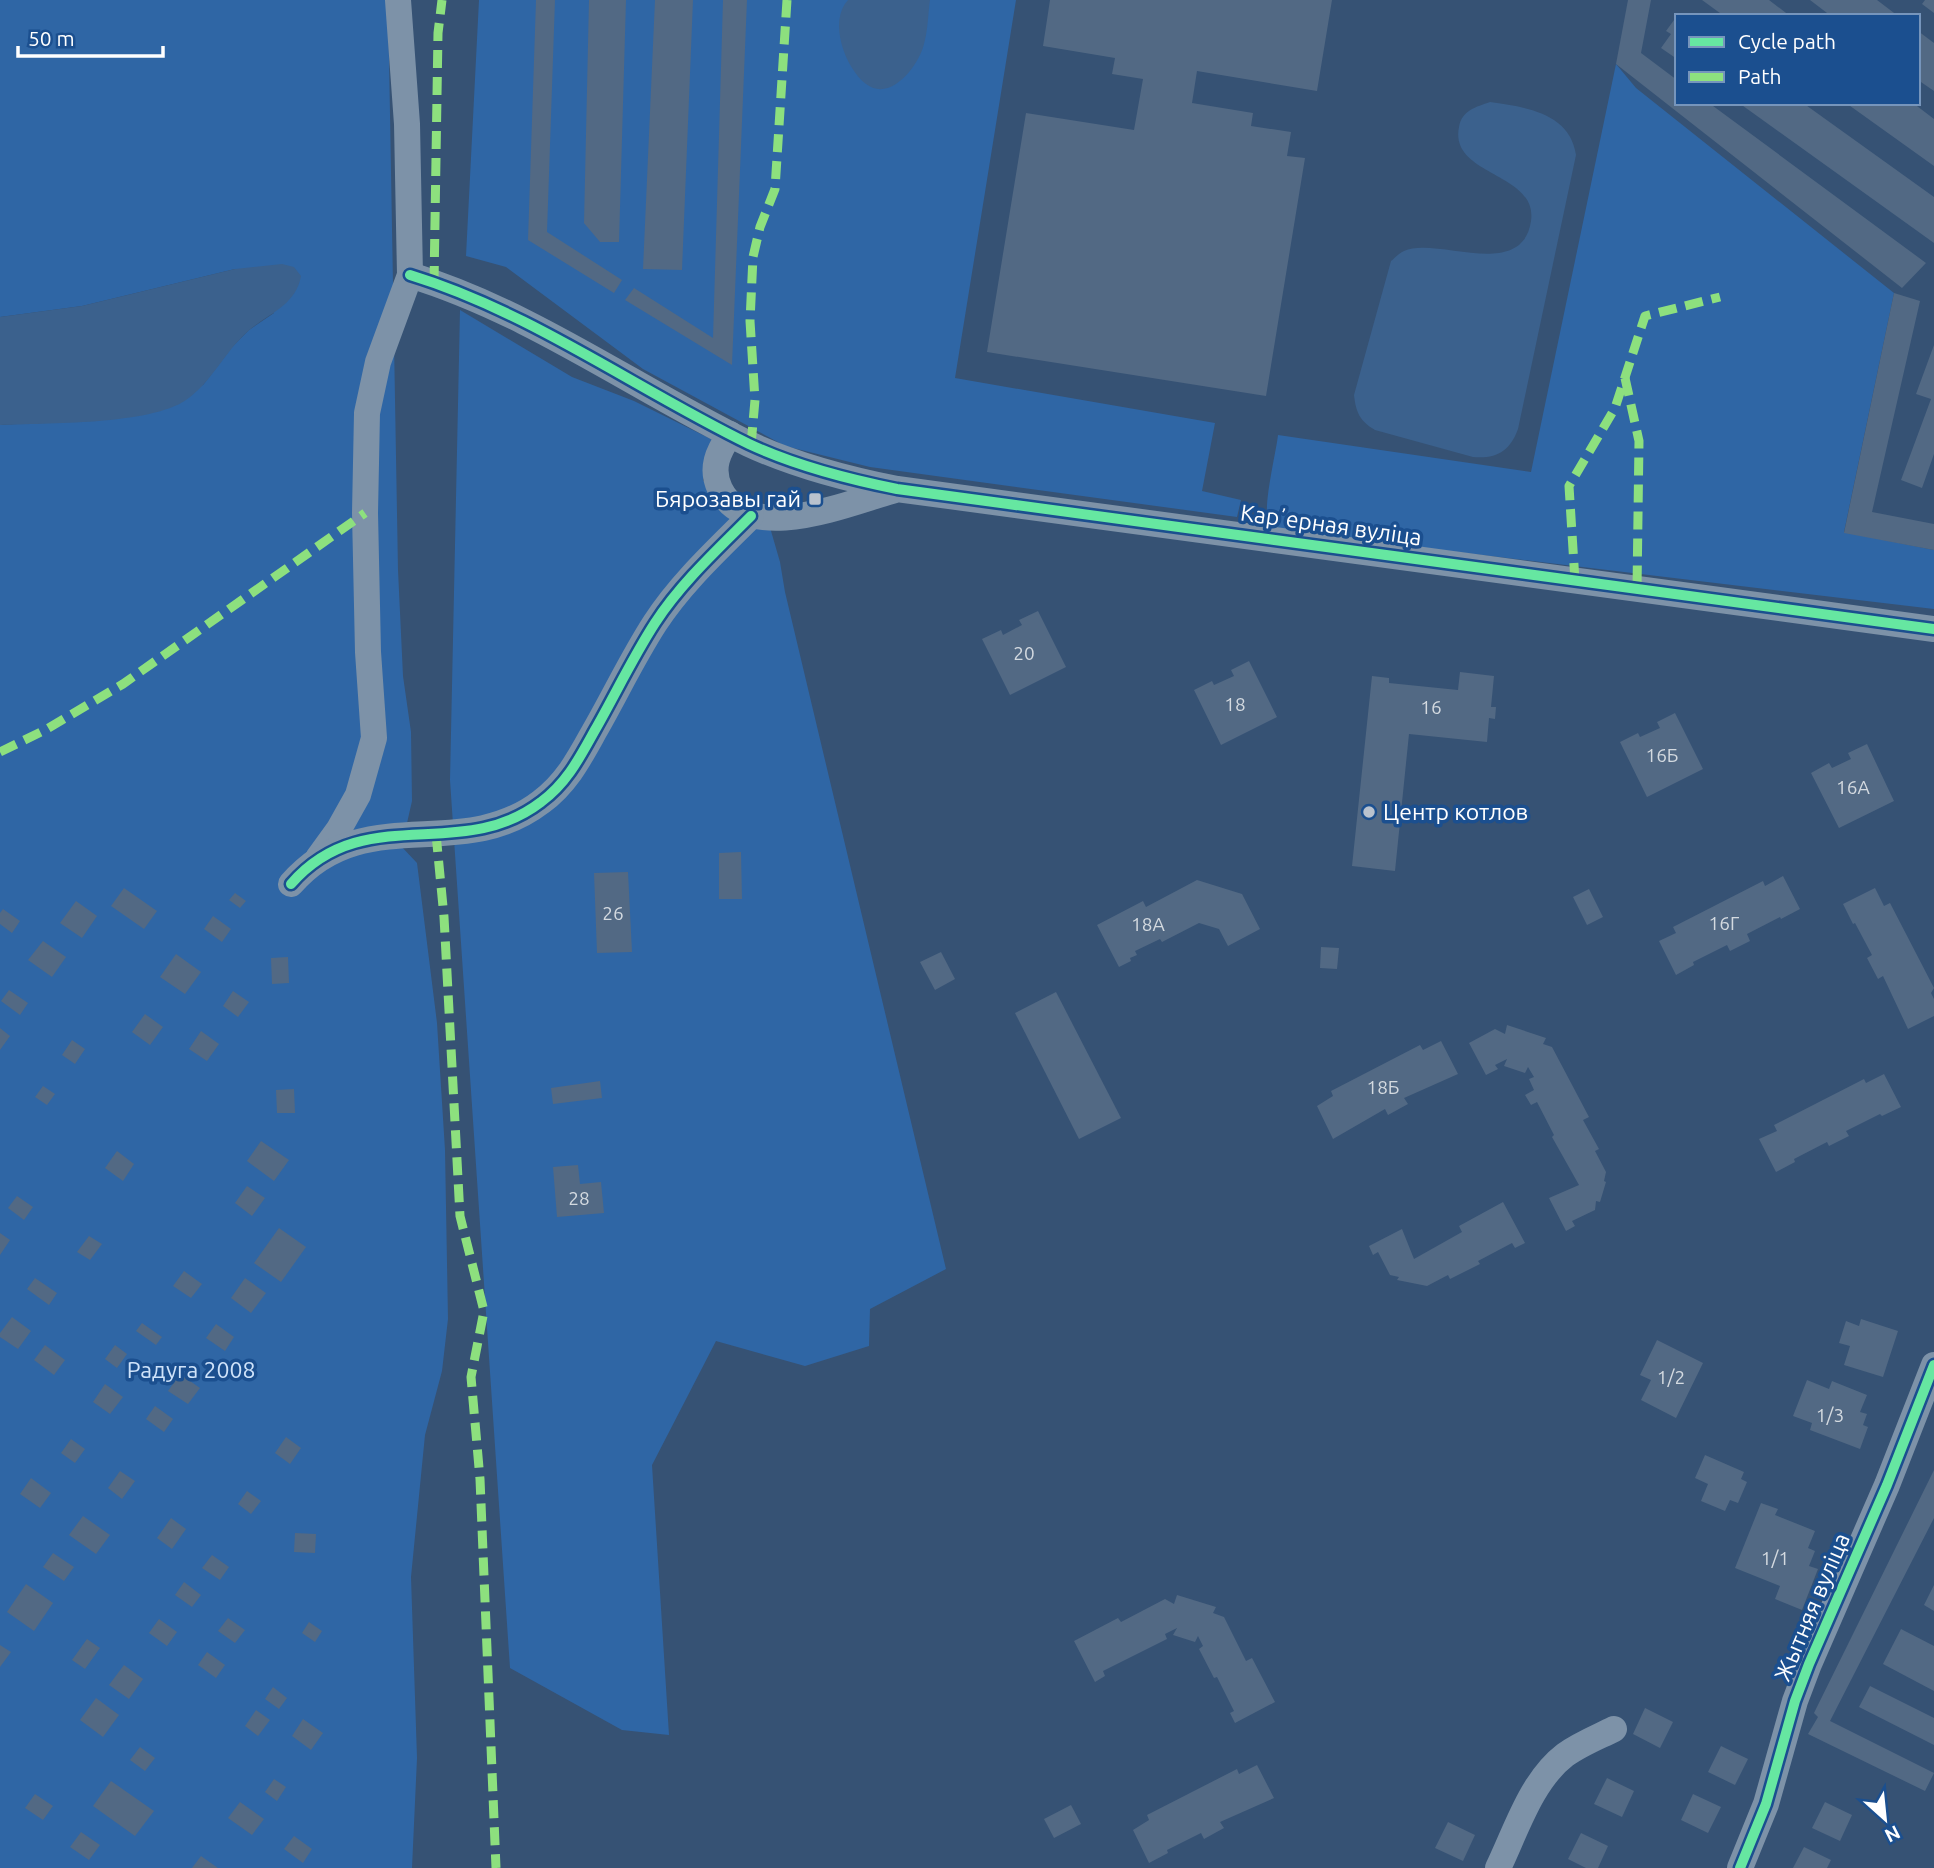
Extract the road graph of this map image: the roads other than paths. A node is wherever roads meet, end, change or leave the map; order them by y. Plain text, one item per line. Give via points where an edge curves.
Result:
1 (398, 0) edge
2 (410, 275) junction
3 (730, 434) junction
4 (897, 489) junction
5 (751, 516) junction
6 (1934, 629) edge
7 (318, 858) junction
8 (290, 884) dead end
9 (1934, 1366) edge
10 (1614, 1729) dead end
11 (1498, 1868) edge
12 (1740, 1868) edge

1 - 2 street via 407,124
2 - 3 street, Карʼерная вуліца via 484,303
2 - 7 street via 378,362 367,413 365,527 374,738 358,795
3 - 4 street, Карʼерная вуліца via 810,468
3 - 5 street via 716,460 716,478 730,503
4 - 5 street, Карʼерная вуліца via 806,514
4 - 6 street, Карʼерная вуліца
5 - 7 street via 671,600 566,779 539,804 489,827 370,838
7 - 8 street
9 - 12 street, Жытняя вуліца via 1809,1664 1766,1804
10 - 11 street via 1564,1756 1550,1770

